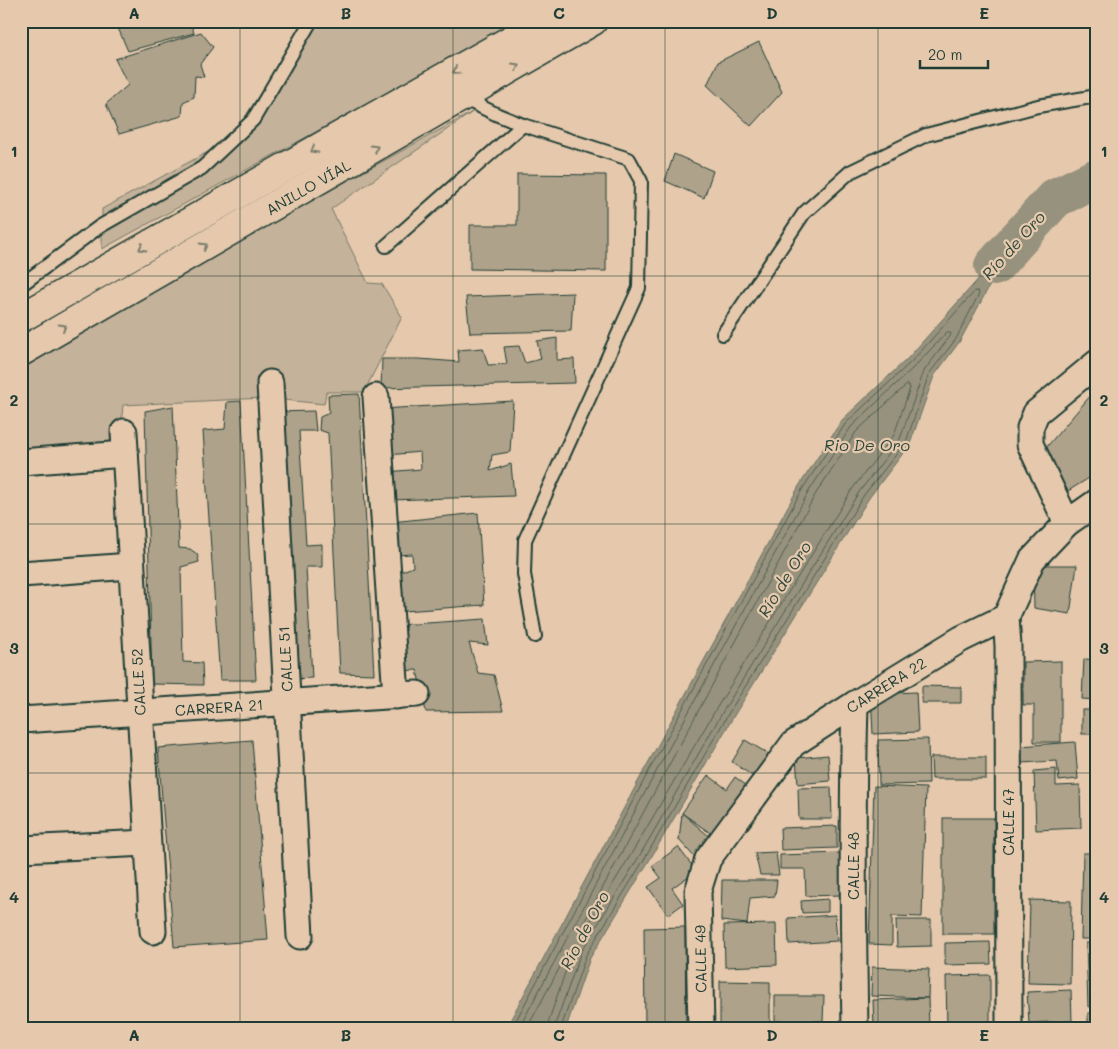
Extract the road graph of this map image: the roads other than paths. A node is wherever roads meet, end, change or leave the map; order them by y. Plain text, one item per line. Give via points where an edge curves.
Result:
1 (311, 21) edge
2 (544, 21) edge
3 (593, 21) edge
4 (1097, 96) edge
5 (463, 98) junction
6 (523, 125) junction
7 (386, 246) dead end
8 (21, 285) edge
9 (21, 318) edge
10 (723, 334) dead end
11 (21, 352) edge
12 (1097, 363) edge
13 (270, 383) dead end
14 (376, 397) dead end
15 (21, 462) edge
16 (1097, 502) edge
17 (1067, 523) junction
18 (131, 566) junction
19 (21, 574) edge
20 (1006, 616) junction
21 (534, 636) dead end
22 (287, 703) junction
23 (855, 704) junction
24 (140, 712) junction
25 (21, 720) edge
26 (147, 843) junction
27 (21, 848) edge
28 (698, 891) joint
29 (152, 931) dead end
30 (300, 936) dead end
31 (701, 1028) edge
32 (855, 1028) edge
33 (1009, 1028) edge

1 - 8 lane via 253,120 202,168 99,227
2 -> 9 highway, ANILLO VÍAL
5 -> 3 highway, ANILLO VÍAL
4 - 10 lane via 1038,106 926,135 850,172 804,213
5 - 6 lane
11 -> 5 highway, ANILLO VÍAL
6 - 7 lane
6 - 21 lane via 629,159 641,181 640,288 525,540 524,574
12 - 17 street via 1036,413 1030,428 1030,444
13 - 22 street, CALLE 51
14 - 22 street, CARRERA 21 via 406,695
15 - 18 street, CALLE 52 via 124,443
16 - 17 street
17 - 20 street via 1032,560
18 - 19 street
18 - 24 street, CALLE 52
20 - 23 street, CARRERA 22 via 961,639
20 - 33 street, CALLE 47
22 - 24 street, CARRERA 21
22 - 30 street, CALLE 51
23 - 28 street, CARRERA 22 via 793,744 708,860
23 - 32 street, CALLE 48
24 - 25 street, CARRERA 21
24 - 26 street, CALLE 52
26 - 27 street
26 - 29 street, CALLE 52
28 - 31 street, CALLE 49

